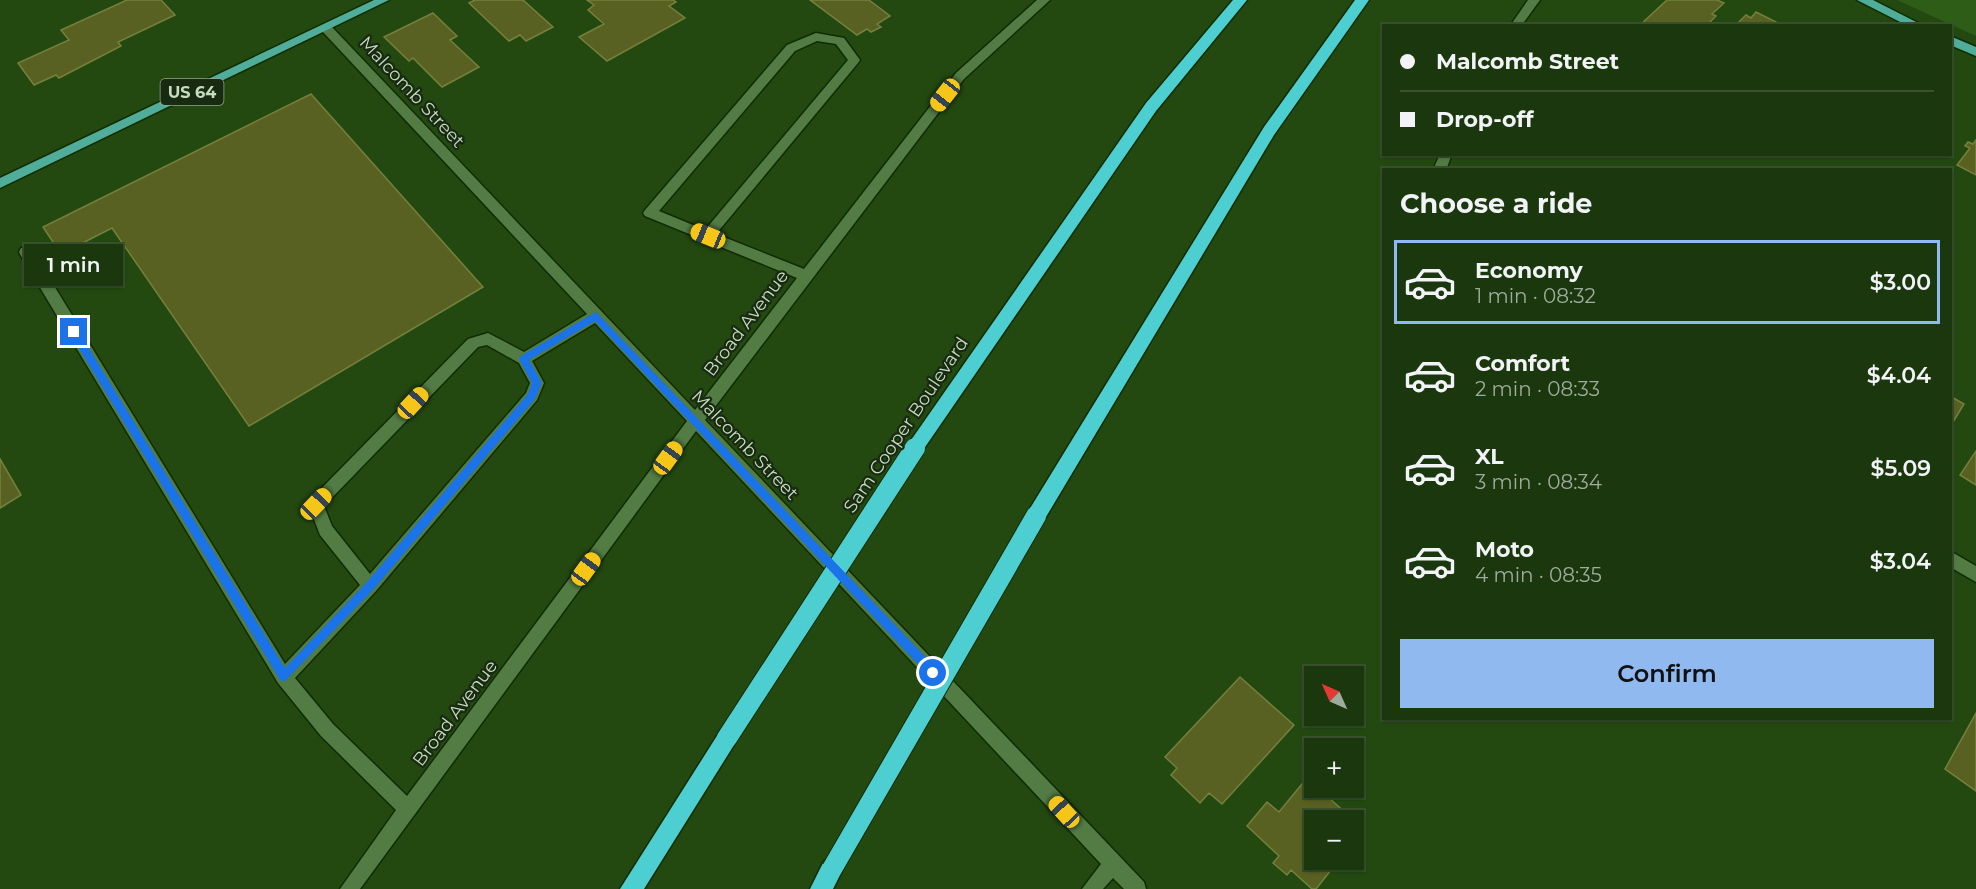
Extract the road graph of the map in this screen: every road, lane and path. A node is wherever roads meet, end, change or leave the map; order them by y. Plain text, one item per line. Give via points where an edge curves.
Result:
1 (383, 0) edge
2 (1044, 0) edge
3 (1240, 0) edge
4 (1362, 0) edge
5 (1534, 0) edge
6 (1863, 0) edge
7 (1516, 24) edge
8 (1915, 24) edge
9 (326, 28) junction
10 (1952, 41) edge
11 (1976, 52) edge
12 (0, 183) edge
13 (708, 236) junction
14 (26, 252) dead end
15 (807, 276) junction
16 (596, 316) junction
17 (524, 359) junction
18 (695, 421) junction
19 (1952, 559) edge
20 (1976, 575) edge
21 (370, 586) junction
22 (284, 676) junction
23 (408, 809) junction
24 (1113, 864) junction
25 (827, 879) edge
26 (349, 889) edge
27 (631, 889) edge
28 (1090, 889) edge
29 (1137, 889) edge

1 - 9 main road, US 64
2 - 15 street, Broad Avenue via 960,76
3 - 27 highway, Sam Cooper Boulevard, bridge via 1151,108 915,448
4 - 25 highway, bridge via 1269,131 1036,516
5 - 7 street
6 - 8 main road
9 - 12 main road, US 64
9 - 16 street, Malcomb Street
10 - 11 main road
13 - 13 street via 650,213 791,48 816,37 840,41 854,60
13 - 15 street
14 - 22 street
15 - 18 street, Broad Avenue
16 - 17 street
16 - 18 street, Malcomb Street
17 - 21 street via 537,383 532,396
17 - 21 street via 488,339 473,343 316,504 326,530
18 - 23 street, Broad Avenue
18 - 24 street, Malcomb Street
19 - 20 street
21 - 22 street
22 - 23 street via 332,737
23 - 26 street, Broad Avenue
24 - 28 street
24 - 29 street, Malcomb Street

